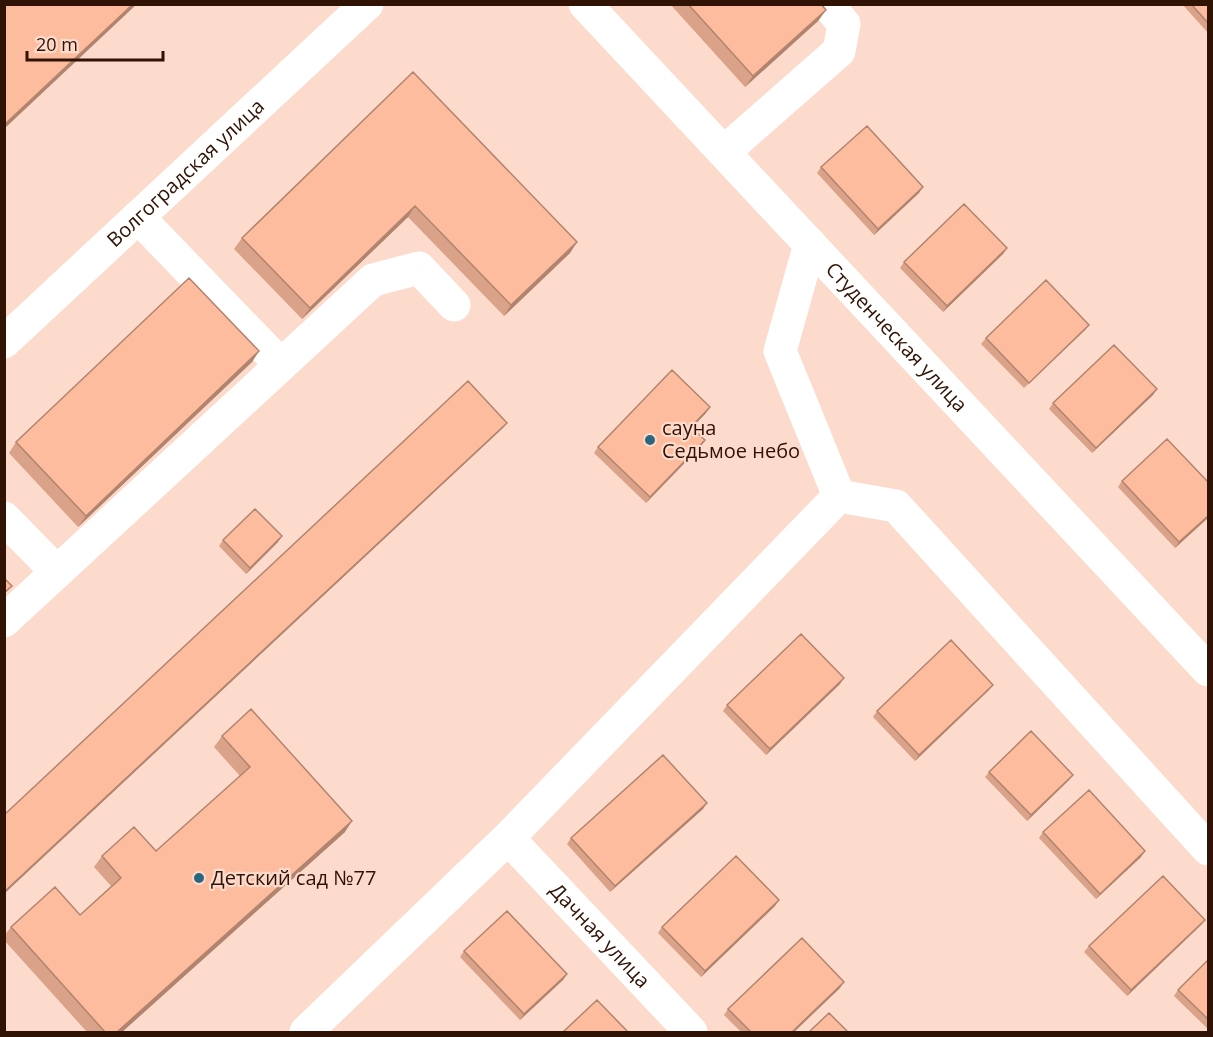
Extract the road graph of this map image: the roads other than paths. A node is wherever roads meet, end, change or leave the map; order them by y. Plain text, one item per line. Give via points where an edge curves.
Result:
1 (367, 4) edge
2 (585, 4) edge
3 (827, 4) edge
4 (724, 152) junction
5 (138, 217) junction
6 (810, 244) junction
7 (454, 305) dead end
8 (5, 342) edge
9 (281, 365) junction
10 (839, 496) junction
11 (4, 518) edge
12 (57, 572) junction
13 (4, 621) edge
14 (1209, 670) edge
15 (508, 838) junction
16 (1209, 849) edge
17 (306, 1032) edge
18 (691, 1032) edge

1 - 5 street, Волгоградская улица
2 - 4 street, Студенческая улица
3 - 4 street via 844,24 839,51
4 - 6 street, Студенческая улица
5 - 8 street, Волгоградская улица
5 - 9 street
6 - 10 street via 780,351
6 - 14 street, Студенческая улица
7 - 9 street via 418,268 373,280
9 - 12 street
10 - 15 street
10 - 16 street via 896,506
11 - 12 street
12 - 13 street
15 - 17 street
15 - 18 street, Дачная улица

